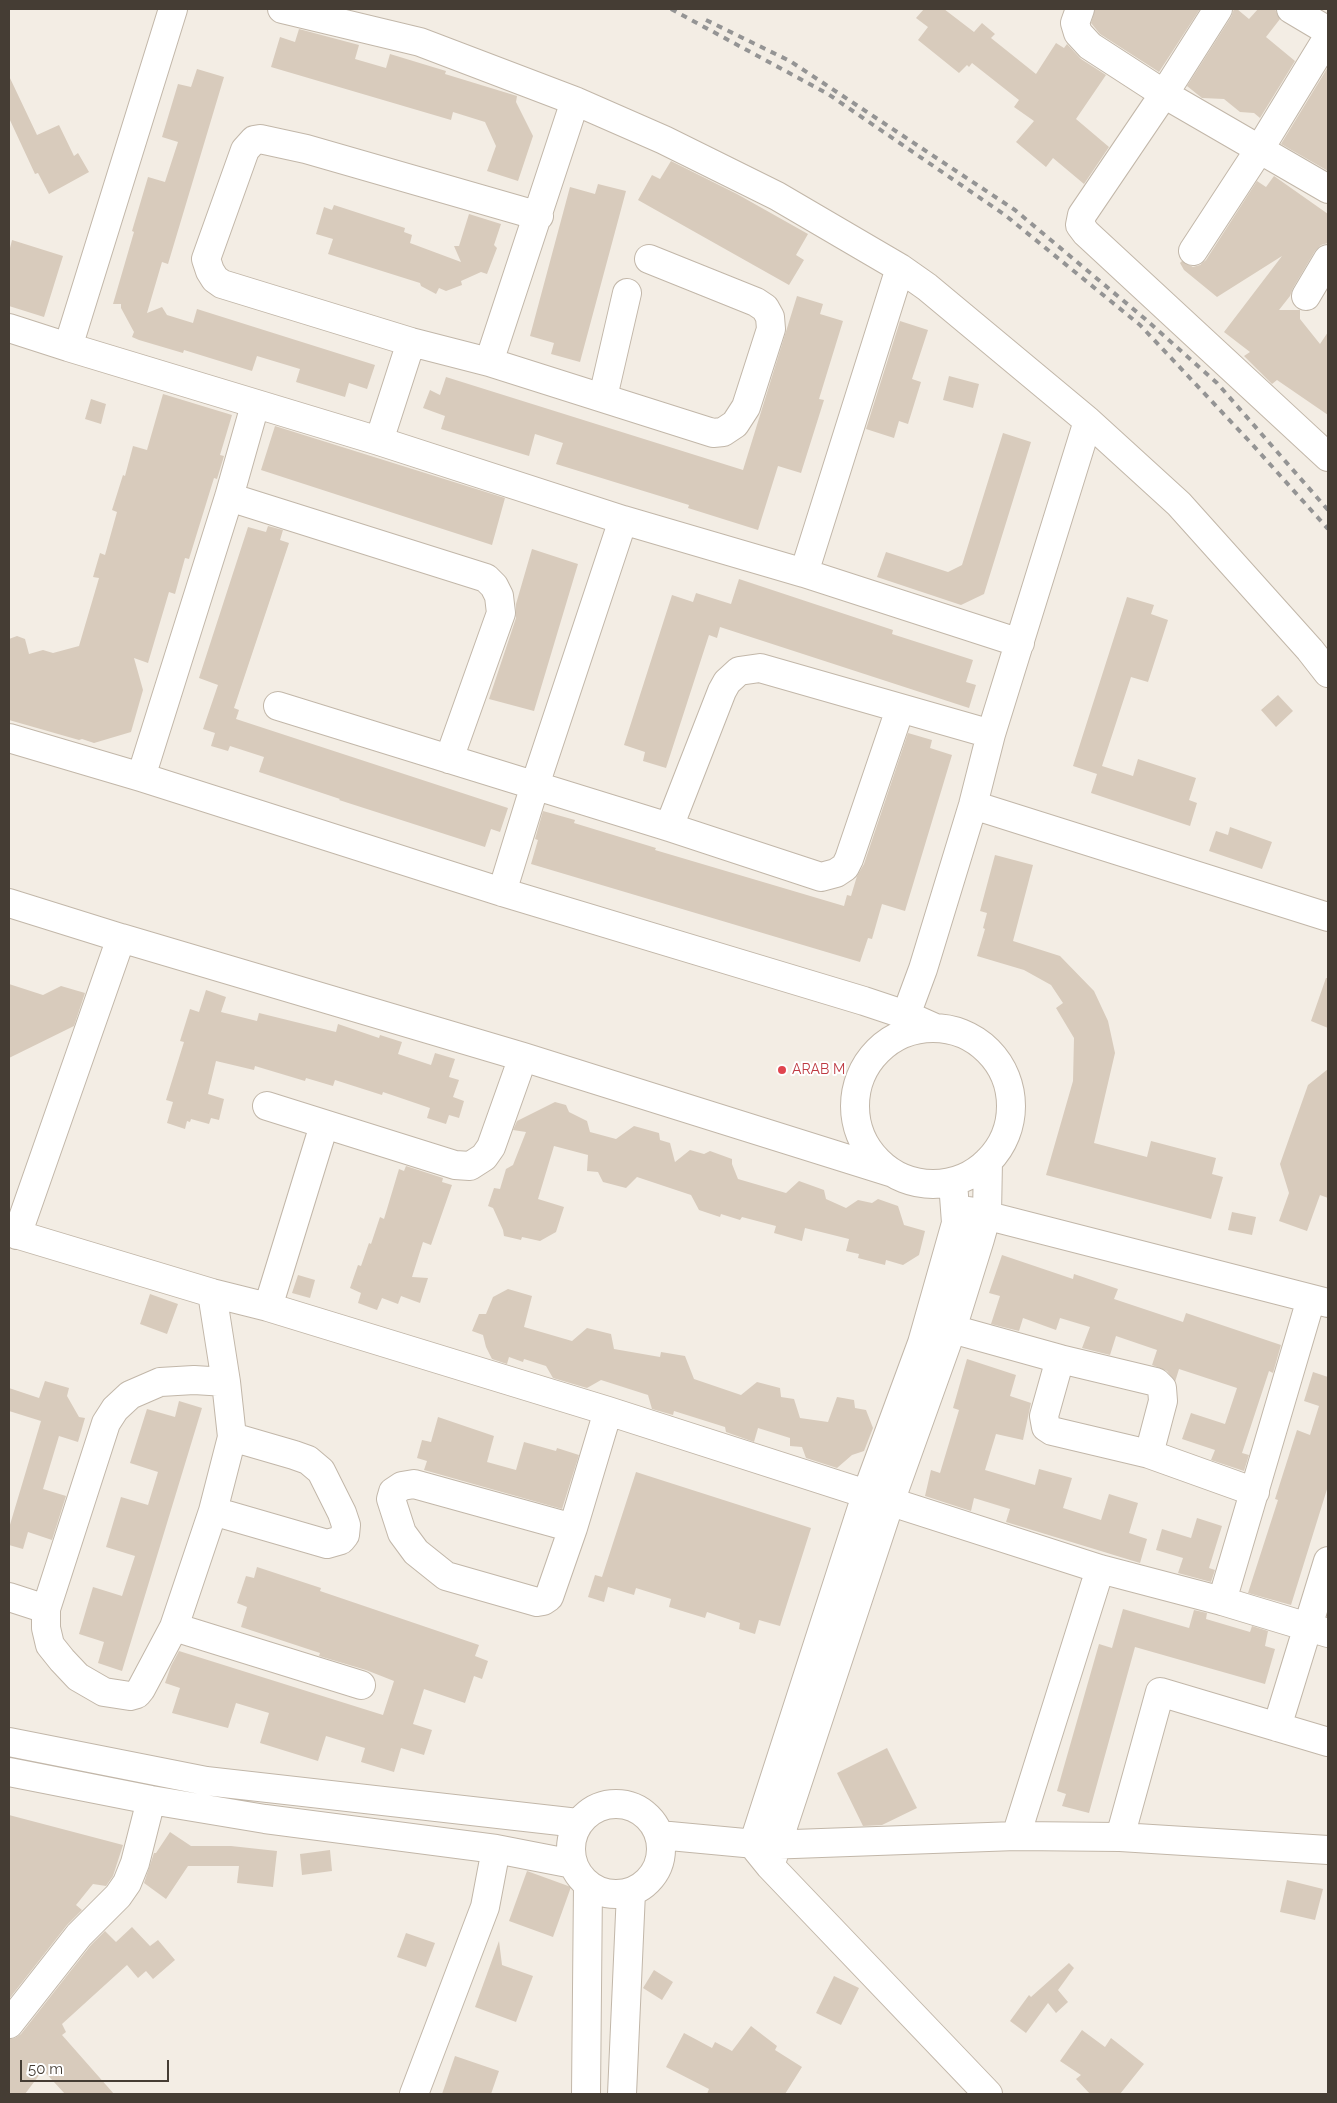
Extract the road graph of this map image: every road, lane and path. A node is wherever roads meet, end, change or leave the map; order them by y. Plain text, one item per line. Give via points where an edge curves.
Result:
1 (173, 9) edge
2 (282, 9) edge
3 (1080, 9) edge
4 (1218, 9) edge
5 (1291, 9) edge
6 (1328, 31) edge
7 (1328, 37) edge
8 (1164, 94) junction
9 (575, 101) junction
10 (1259, 150) junction
11 (1328, 189) edge
12 (539, 216) junction
13 (1193, 251) dead end
14 (649, 259) dead end
15 (1328, 259) edge
16 (900, 268) junction
17 (627, 293) dead end
18 (1306, 296) dead end
19 (9, 328) edge
20 (411, 342) junction
21 (68, 347) junction
22 (489, 362) junction
23 (603, 397) junction
24 (255, 405) junction
25 (1088, 421) junction
26 (379, 440) junction
27 (1328, 457) edge
28 (229, 497) junction
29 (622, 520) junction
30 (804, 573) junction
31 (1020, 642) junction
32 (1328, 673) edge
33 (278, 706) dead end
34 (900, 709) junction
35 (991, 734) junction
36 (9, 738) edge
37 (449, 759) junction
38 (141, 776) junction
39 (535, 785) junction
40 (973, 805) junction
41 (669, 827) junction
42 (502, 892) junction
43 (9, 903) edge
44 (1328, 917) edge
45 (121, 938) junction
46 (906, 1014) junction
47 (933, 1027) junction
48 (523, 1057) junction
49 (267, 1106) dead end
50 (324, 1125) junction
51 (988, 1161) junction
52 (894, 1173) junction
53 (954, 1195) junction
54 (987, 1214) junction
55 (13, 1234) edge
56 (212, 1293) junction
57 (1320, 1301) edge
58 (268, 1307) junction
59 (952, 1329) junction
60 (1060, 1359) junction
61 (226, 1382) junction
62 (608, 1412) junction
63 (232, 1437) junction
64 (1149, 1454) junction
65 (1255, 1492) junction
66 (878, 1499) junction
67 (213, 1510) junction
68 (573, 1528) junction
69 (1328, 1562) edge
70 (1100, 1569) junction
71 (9, 1597) edge
72 (1222, 1600) junction
73 (46, 1609) junction
74 (174, 1627) junction
75 (1318, 1630) edge
76 (361, 1685) dead end
77 (1277, 1726) junction
78 (9, 1742) edge
79 (1328, 1742) edge
80 (9, 1772) edge
81 (151, 1800) junction
82 (578, 1823) junction
83 (660, 1835) junction
84 (1016, 1836) junction
85 (1120, 1837) junction
86 (496, 1849) junction
87 (1328, 1850) edge
88 (767, 1852) junction
89 (581, 1874) junction
90 (631, 1892) junction
91 (9, 2024) edge
92 (414, 2094) edge
93 (586, 2094) edge
94 (622, 2094) edge
95 (988, 2094) edge

1 - 21 street
2 - 9 street via 420,42
3 - 8 street via 1075,23 1078,33 1090,46
4 - 8 street
5 - 6 street
7 - 10 street
8 - 10 street
8 - 27 street via 1082,215 1080,225
9 - 12 street
9 - 16 street via 664,140 777,196
10 - 11 street
10 - 13 street
12 - 20 street via 306,149 260,138 250,143 206,259 215,279 222,284
12 - 22 street
14 - 23 street via 765,308 771,329 746,407 736,424 712,433
15 - 18 street
16 - 25 street
16 - 30 street
17 - 23 street
19 - 21 street
20 - 22 street
20 - 26 street
21 - 24 street
22 - 23 street
24 - 26 street
24 - 28 street
25 - 31 street
25 - 32 street via 1179,504
26 - 29 street
28 - 37 street via 486,578 494,586 501,613
28 - 38 street
29 - 30 street
29 - 39 street
30 - 31 street
31 - 35 street
33 - 37 street
34 - 35 street
34 - 41 street via 760,668 739,671 722,692
34 - 41 street via 849,859 836,873 821,877
35 - 40 street
36 - 38 street
37 - 39 street
38 - 42 street
39 - 41 street
39 - 42 street
40 - 44 street
40 - 46 street
42 - 46 street
43 - 45 street
45 - 48 street
45 - 55 street
46 - 47 street
47 - 51 street via 959,1032 982,1044 999,1064 1009,1088 1011,1114 1004,1140
47 - 52 street via 908,1031 885,1044 867,1062 857,1086 855,1112 861,1137 876,1159
48 - 50 street via 491,1147 470,1166 455,1165
48 - 52 street
49 - 50 street
50 - 58 street
51 - 53 street via 967,1176
51 - 54 street
52 - 53 street via 915,1182 938,1184
53 - 54 street
53 - 66 street via 956,1223
54 - 57 street
54 - 59 street
55 - 56 street
56 - 58 street
56 - 61 street
57 - 65 street
58 - 62 street
59 - 60 street
59 - 66 street
60 - 64 street via 1159,1384 1163,1401
60 - 64 street via 1044,1416 1046,1427
61 - 63 street
61 - 73 street via 160,1382 130,1395 114,1409 106,1423
62 - 66 street
62 - 68 street
63 - 67 street
63 - 67 street via 308,1460 321,1471 342,1513 345,1534 341,1540 327,1544
64 - 65 street
65 - 72 street
66 - 70 street
66 - 88 street
67 - 74 street
68 - 68 street via 414,1484 402,1486 393,1492 391,1499 402,1533 432,1567 446,1576 537,1602 549,1597
69 - 75 street
70 - 72 street
70 - 84 street
71 - 73 street
72 - 75 street
73 - 74 street via 50,1644 62,1660 93,1687 120,1695 130,1696 141,1689
74 - 76 street
75 - 77 street
77 - 79 street
77 - 85 street via 1160,1692
78 - 82 street via 206,1781
80 - 81 street
81 - 86 street via 265,1819
81 - 91 street via 127,1883 79,1935
82 - 83 street via 598,1807 622,1804 646,1814
82 - 89 street via 570,1850
83 - 88 street
83 - 90 street via 660,1863 653,1876
84 - 85 street
84 - 88 street
85 - 87 street
86 - 89 street
86 - 92 street via 485,1907
88 - 95 street
89 - 90 street via 601,1892
89 - 93 street
90 - 94 street

